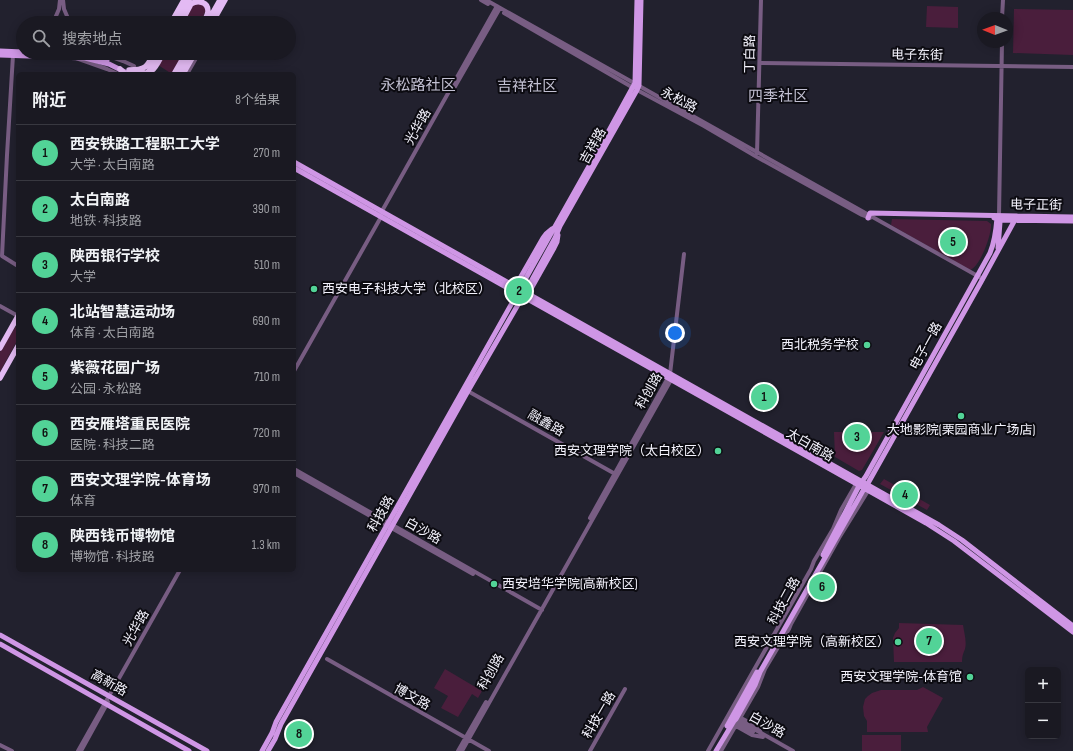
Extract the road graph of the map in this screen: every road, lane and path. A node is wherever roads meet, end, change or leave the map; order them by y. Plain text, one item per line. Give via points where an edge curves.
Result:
1 (60, 0) edge
2 (63, 0) edge
3 (184, 0) edge
4 (189, 0) edge
5 (220, 0) edge
6 (225, 0) edge
7 (228, 0) edge
8 (481, 0) edge
9 (486, 0) edge
10 (637, 0) edge
11 (641, 0) edge
12 (761, 0) edge
13 (1003, 0) edge
14 (498, 8) junction
15 (188, 9) junction
16 (1002, 12) edge
17 (56, 16) edge
18 (67, 16) edge
19 (175, 16) edge
20 (180, 16) joint
21 (184, 16) edge
22 (207, 16) edge
23 (209, 16) edge
24 (216, 16) edge
25 (219, 16) edge
26 (1002, 48) edge
27 (0, 52) edge
28 (16, 52) edge
29 (0, 55) edge
30 (13, 55) junction
31 (16, 55) edge
32 (97, 60) edge
33 (107, 60) edge
34 (120, 60) edge
35 (151, 60) edge
36 (155, 60) edge
37 (159, 60) edge
38 (182, 60) edge
39 (187, 60) edge
40 (191, 60) edge
41 (194, 60) edge
42 (760, 62) junction
43 (1002, 66) junction
44 (1073, 67) edge
45 (119, 72) edge
46 (131, 72) edge
47 (148, 72) edge
48 (150, 72) edge
49 (175, 72) edge
50 (180, 72) edge
51 (184, 72) edge
52 (188, 72) edge
53 (636, 86) junction
54 (757, 155) junction
55 (296, 163) edge
56 (296, 169) edge
57 (382, 214) junction
58 (870, 217) junction
59 (1073, 217) edge
60 (999, 218) junction
61 (1016, 218) junction
62 (1073, 221) edge
63 (557, 227) junction
64 (1, 241) edge
65 (998, 251) junction
66 (684, 254) dead end
67 (16, 265) edge
68 (977, 276) junction
69 (983, 279) junction
70 (522, 291) junction
71 (0, 306) edge
72 (16, 315) edge
73 (16, 320) edge
74 (0, 348) edge
75 (16, 350) edge
76 (296, 367) edge
77 (669, 377) junction
78 (0, 378) edge
79 (466, 390) junction
80 (296, 471) edge
81 (296, 474) edge
82 (616, 474) junction
83 (863, 486) junction
84 (390, 525) junction
85 (179, 572) edge
86 (540, 610) junction
87 (1073, 626) edge
88 (1073, 632) edge
89 (0, 635) edge
90 (0, 644) edge
91 (326, 659) dead end
92 (625, 690) dead end
93 (110, 696) junction
94 (106, 704) junction
95 (736, 720) junction
96 (764, 736) junction
97 (467, 739) junction
98 (0, 745) edge
99 (12, 751) edge
100 (78, 751) edge
101 (81, 751) edge
102 (189, 751) edge
103 (206, 751) edge
104 (262, 751) edge
105 (268, 751) edge
106 (458, 751) edge
107 (462, 751) edge
108 (489, 751) edge
109 (590, 751) edge
110 (708, 751) edge
111 (712, 751) edge
112 (716, 751) edge
113 (721, 751) edge
114 (788, 751) edge
115 (793, 751) edge

1 - 17 street
2 - 18 street
3 - 19 highway
4 - 20 highway
5 - 23 highway
6 - 24 highway
7 - 25 street
8 - 14 street, 永松路
9 - 14 street, 永松路
10 - 53 main road, 吉祥路
11 - 53 main road, 吉祥路
12 - 42 street, 丁白路
13 - 16 street
14 - 53 street, 永松路
14 - 57 street, 光华路
15 - 20 highway
15 - 21 highway
15 - 22 highway via 194,2 203,2 208,10
26 - 43 street, 电子一路
27 - 28 main road
29 - 30 main road
30 - 31 main road
30 - 64 street
32 - 45 main road
33 - 46 main road
34 - 46 street
35 - 46 highway via 144,68
36 - 47 highway, bridge
37 - 48 highway
38 - 49 highway
39 - 50 highway
40 - 51 highway
41 - 52 street
42 - 43 street, 电子东街
42 - 54 street, 丁白路
43 - 44 street, 电子东街
43 - 60 street, 电子一路
45 - 46 highway
53 - 54 street, 永松路
53 - 63 main road, 吉祥路
54 - 58 street, 永松路
55 - 57 main road, 太白南路
56 - 57 main road, 太白南路
57 - 70 main road, 太白南路
57 - 76 street, 光华路
58 - 60 main road
58 - 68 street, 永松路
59 - 61 main road, 电子正街
60 - 61 main road, 电子正街
60 - 65 main road, 电子一路
60 - 68 main road, 电子一路 via 994,244
61 - 62 main road, 电子正街
61 - 65 main road, 电子一路
63 - 70 main road, 吉祥路
63 - 70 main road via 557,242 554,248 532,288
64 - 67 street via 2,256
65 - 69 main road, 电子一路
66 - 77 street
68 - 69 street, 永松路
68 - 83 main road, 电子一路
69 - 83 main road, 电子一路
70 - 77 main road, 太白南路
70 - 79 main road, 科技路
71 - 72 street
73 - 74 highway
75 - 78 highway
77 - 82 street, 科创路
77 - 83 main road, 太白南路
79 - 82 street, 融鑫路
79 - 84 main road, 科技路
80 - 84 street, 白沙路
81 - 84 street, 白沙路
82 - 86 street, 科创路
83 - 87 main road, 太白南路 via 939,524
83 - 88 main road, 太白南路 via 954,541
83 - 95 main road, 科技二路 via 836,530
83 - 95 street via 839,538 765,669 758,687
83 - 110 street via 841,510 811,569
84 - 86 street, 白沙路
84 - 104 main road, 科技路 via 276,722
84 - 105 main road, 科技路
85 - 93 street, 光华路
86 - 97 street, 科创路
89 - 93 main road, 高新路
90 - 94 main road, 高新路
91 - 97 street, 博文路
92 - 109 street, 科技一路
93 - 94 street, 光华路
93 - 103 main road, 高新路
94 - 100 street, 光华路
94 - 101 street, 光华路
94 - 102 main road, 高新路
95 - 96 street, 白沙路
95 - 111 main road, 科技二路
95 - 112 main road, 科技二路
95 - 113 street
96 - 114 street, 白沙路
96 - 115 street, 白沙路
97 - 106 street, 科创路
97 - 107 street, 科创路
97 - 108 street, 博文路
98 - 99 street

